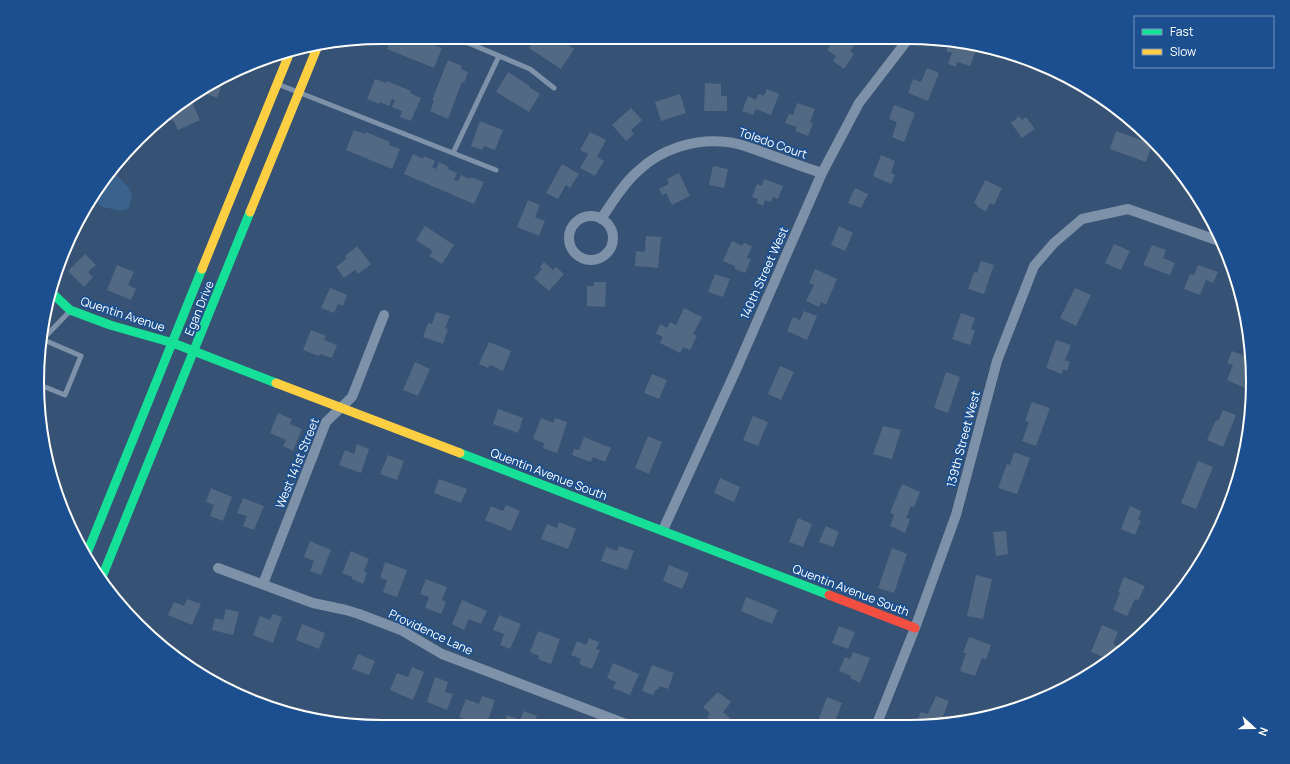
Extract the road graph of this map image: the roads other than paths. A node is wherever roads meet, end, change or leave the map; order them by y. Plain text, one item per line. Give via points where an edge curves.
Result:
1 (471, 44) edge
2 (904, 44) edge
3 (316, 50) edge
4 (499, 56) junction
5 (288, 58) edge
6 (278, 84) junction
7 (554, 88) dead end
8 (299, 92) junction
9 (453, 153) junction
10 (496, 170) dead end
11 (822, 173) junction
12 (601, 219) junction
13 (1214, 239) edge
14 (56, 296) edge
15 (70, 310) junction
16 (384, 315) dead end
17 (47, 335) edge
18 (47, 340) edge
19 (173, 343) junction
20 (194, 352) junction
21 (44, 387) edge
22 (342, 407) junction
23 (663, 530) junction
24 (88, 550) edge
25 (218, 568) dead end
26 (103, 573) edge
27 (263, 584) junction
28 (915, 628) junction
29 (615, 720) edge
30 (878, 720) edge

1 - 4 lane
2 - 11 street, 140th Street West via 859,103
3 - 8 main road, Egan Drive
4 - 7 lane via 530,69
4 - 9 lane
5 - 6 main road, Egan Drive
6 - 8 lane
6 - 19 main road, Egan Drive
8 - 9 lane
8 - 20 main road, Egan Drive
9 - 10 lane
11 - 12 street, Toledo Court via 728,142 691,144 671,149 651,160 623,187
11 - 23 street, 140th Street West
12 - 12 street via 587,215 573,223 568,237 569,245 578,256 592,260 605,255 610,249 613,235 611,228
13 - 28 street, 139th Street West via 1128,209 1082,219 1054,242 1034,266 997,360 956,515
14 - 15 main road, Quentin Avenue
15 - 17 lane
15 - 19 main road, Quentin Avenue via 110,325
16 - 22 street, West 141st Street via 352,396
18 - 21 lane via 81,356 65,395
19 - 20 main road, Quentin Avenue South
19 - 24 main road, Egan Drive
20 - 22 main road, Quentin Avenue South
20 - 26 main road, Egan Drive
22 - 23 main road, Quentin Avenue South
22 - 27 street, West 141st Street via 326,422
23 - 28 main road, Quentin Avenue South
25 - 27 street, Providence Lane
27 - 29 street, Providence Lane via 313,603 346,610 394,627 442,654
28 - 30 street, 139th Street West

